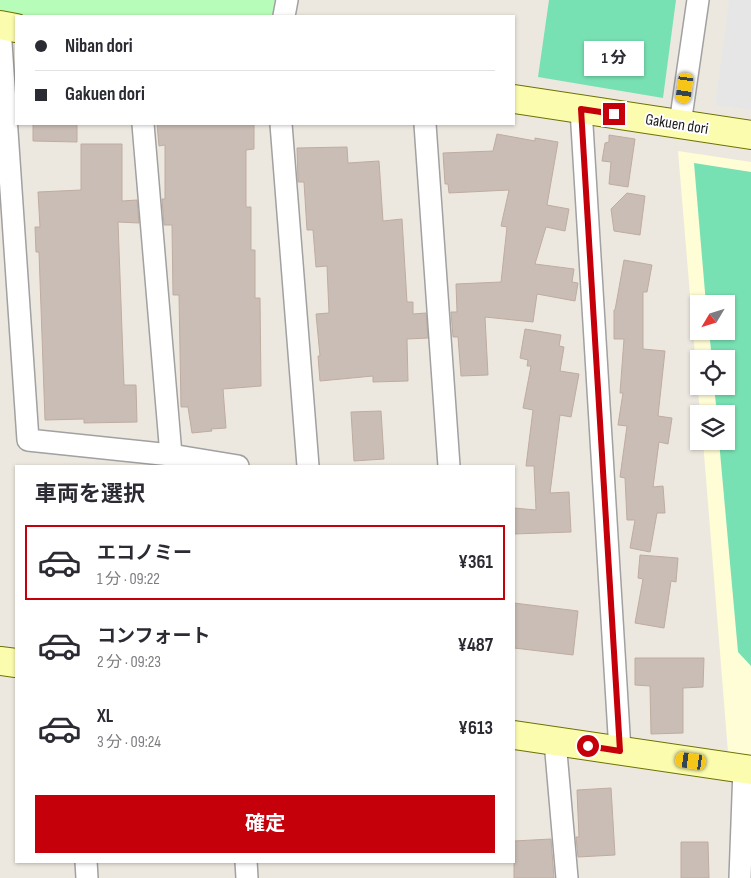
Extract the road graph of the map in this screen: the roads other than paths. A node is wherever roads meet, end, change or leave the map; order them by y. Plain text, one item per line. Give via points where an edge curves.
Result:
1 (287, 0) edge
2 (698, 0) edge
3 (284, 15) edge
4 (0, 27) edge
5 (15, 28) edge
6 (515, 99) edge
7 (581, 109) junction
8 (680, 124) junction
9 (143, 125) edge
10 (281, 125) edge
11 (425, 125) edge
12 (751, 135) edge
13 (171, 455) junction
14 (232, 465) edge
15 (308, 465) edge
16 (449, 465) edge
17 (0, 661) edge
18 (15, 663) edge
19 (515, 735) edge
20 (555, 741) junction
21 (620, 751) junction
22 (748, 769) edge
23 (86, 863) edge
24 (246, 863) edge
25 (86, 878) edge
26 (247, 878) edge
27 (567, 878) edge
28 (740, 878) edge

1 - 3 street
2 - 8 street
4 - 5 street
4 - 13 street via 28,440
6 - 7 street, Gakuen dori
7 - 8 street, Gakuen dori
7 - 21 street
8 - 12 street, Gakuen dori
9 - 13 street
10 - 15 street
11 - 16 street
13 - 14 street
17 - 18 street
19 - 20 street
20 - 21 street
20 - 27 street
21 - 22 street
22 - 28 street
23 - 25 street
24 - 26 street

